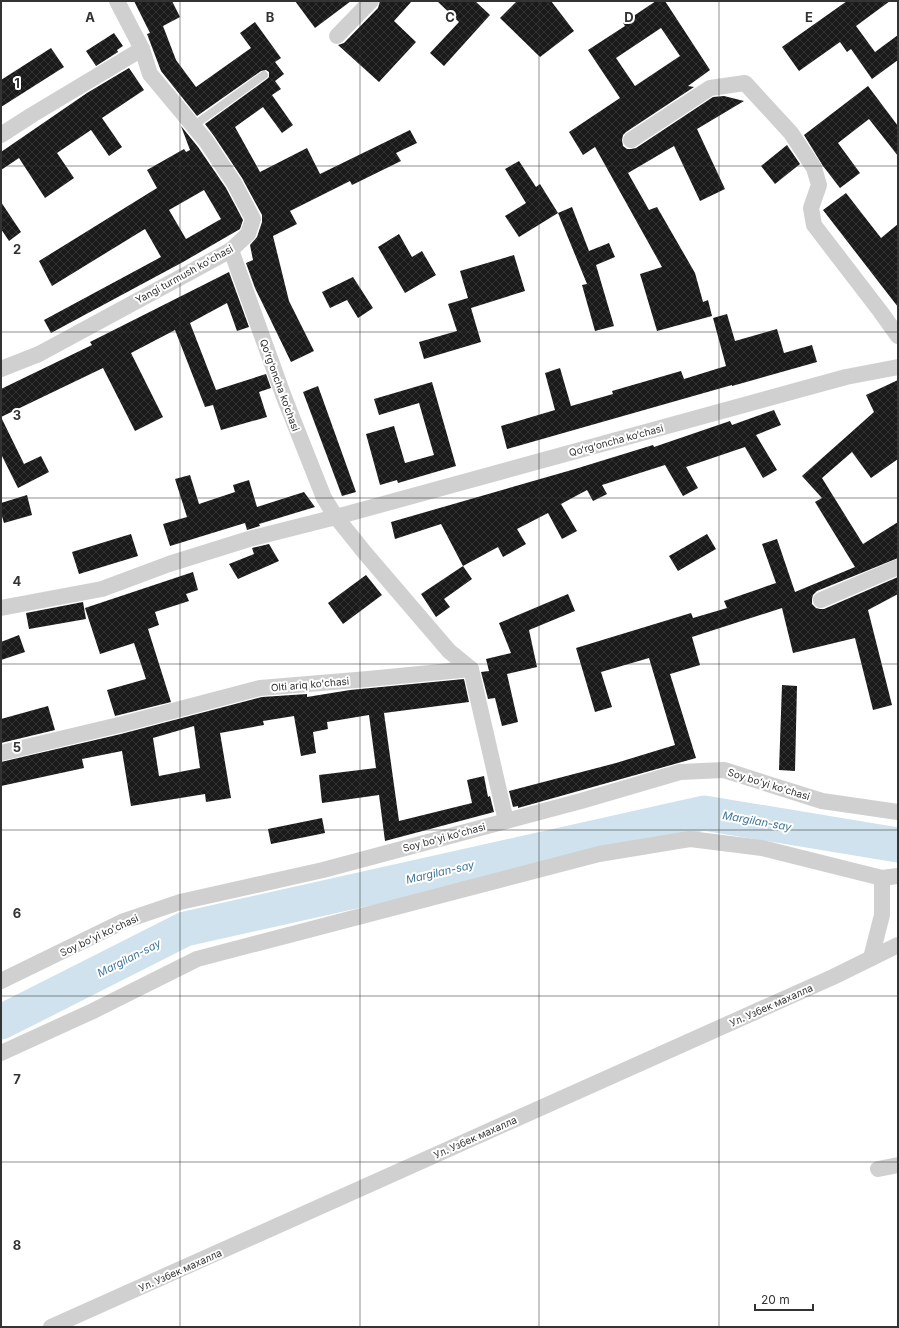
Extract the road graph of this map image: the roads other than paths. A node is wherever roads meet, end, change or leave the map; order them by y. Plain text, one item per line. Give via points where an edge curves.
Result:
1 (117, 1) edge
2 (371, 1) edge
3 (336, 36) dead end
4 (142, 49) junction
5 (264, 75) dead end
6 (193, 126) junction
7 (1, 135) edge
8 (631, 140) dead end
9 (231, 250) junction
10 (898, 336) edge
11 (898, 367) edge
12 (1, 369) edge
13 (336, 517) junction
14 (898, 566) edge
15 (821, 600) dead end
16 (1, 608) edge
17 (471, 669) junction
18 (1, 753) edge
19 (898, 812) edge
20 (506, 821) junction
21 (890, 877) edge
22 (898, 945) edge
23 (871, 958) junction
24 (1, 981) edge
25 (1, 1052) edge
26 (898, 1165) edge
27 (878, 1169) dead end
28 (51, 1327) edge

1 - 4 street, Yangi turmush ko'chasi
2 - 3 street
4 - 6 street, Yangi turmush ko'chasi via 150,74
4 - 7 street via 38,110
5 - 6 lane
6 - 9 street, Yangi turmush ko'chasi via 234,183 253,219 248,234
8 - 10 street via 710,88 745,83 791,133 814,168 819,185 811,208 814,225
9 - 12 street, Yangi turmush ko'chasi via 40,354
9 - 13 street, Qo‘rg‘oncha ko‘chasi via 284,397 324,498
11 - 13 street, Qo‘rg‘oncha ko‘chasi via 846,377
13 - 16 street via 242,541 102,589
13 - 17 street, Qo‘rg‘oncha ko‘chasi via 450,651
14 - 15 street
17 - 18 street, Olti ariq ko'chasi via 260,688
17 - 20 street
19 - 20 street, Soy boʻyi koʻchasi via 822,801 724,770 680,772
20 - 24 street, Soy boʻyi koʻchasi via 323,870 180,902 124,921
21 - 23 street
21 - 25 street via 762,848 690,839 599,854 197,959 93,1011
22 - 23 street, Ул. Узбек махалла
23 - 28 street, Ул. Узбек махалла
26 - 27 street

